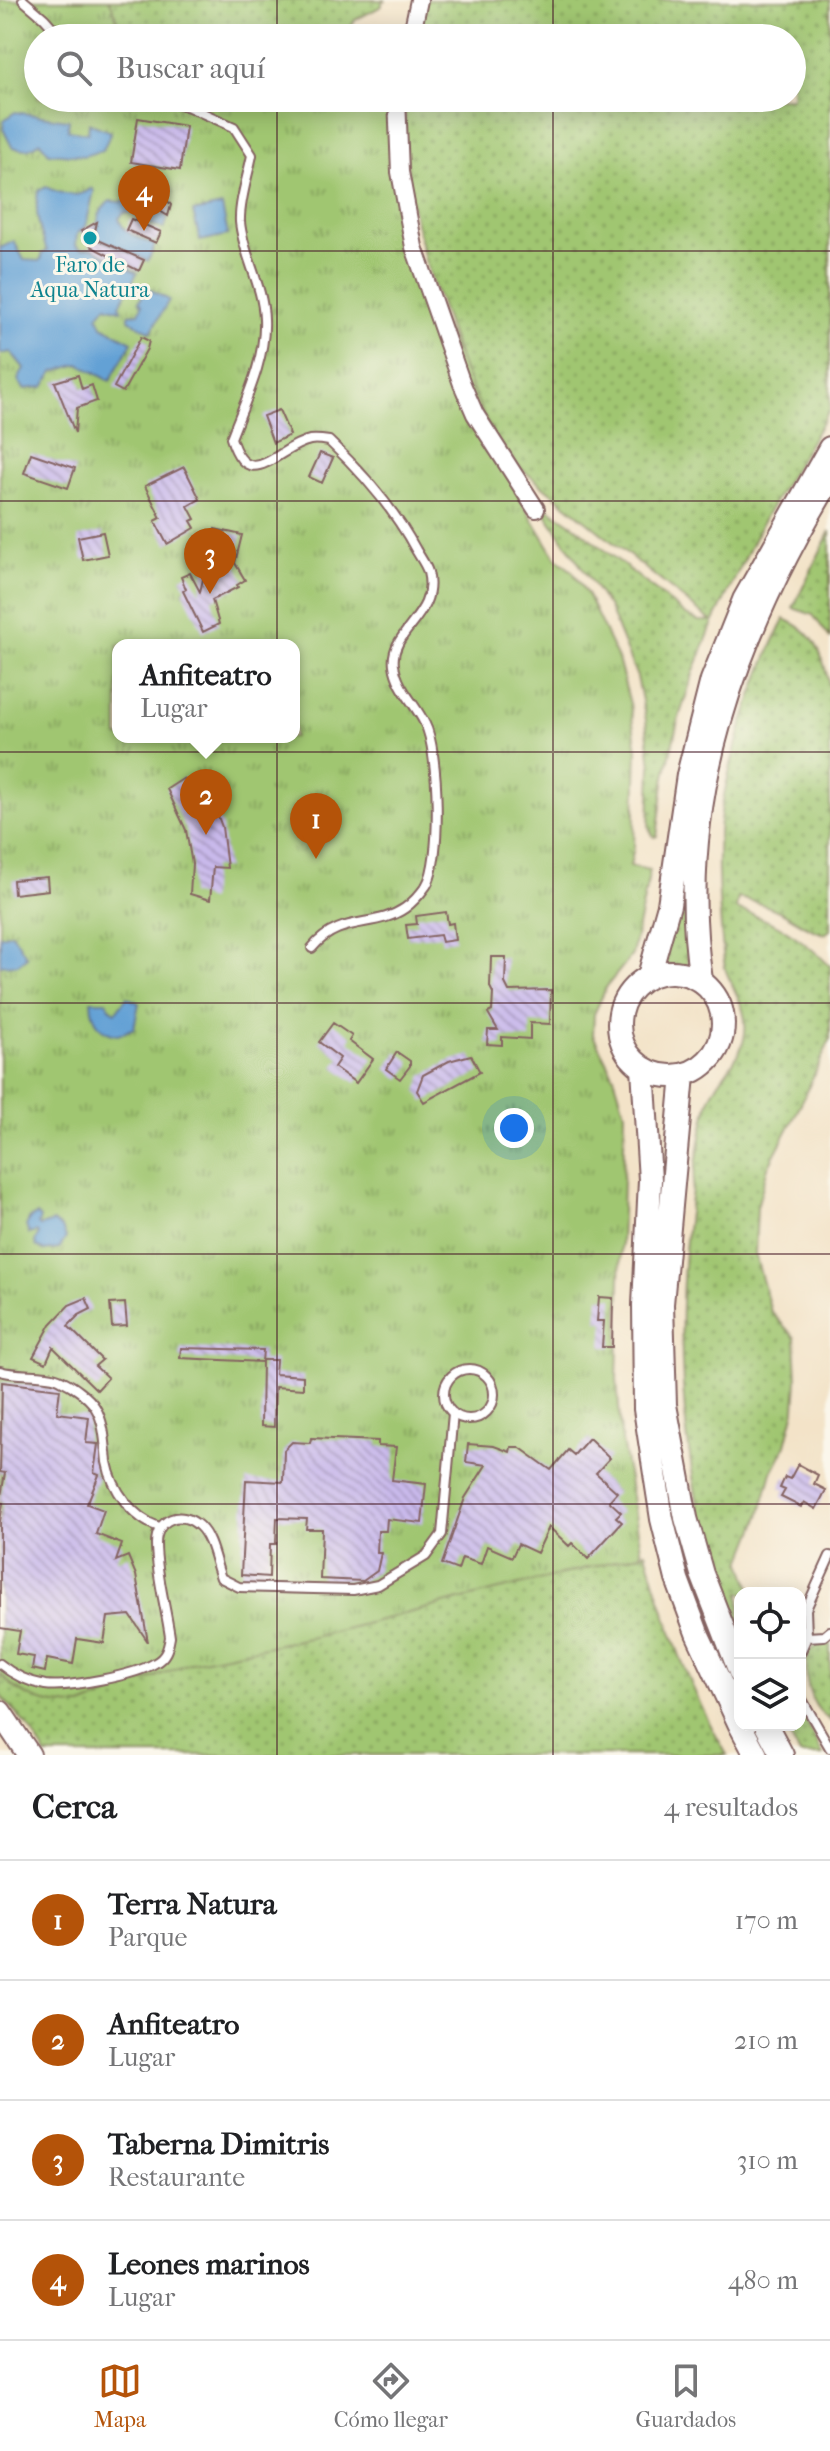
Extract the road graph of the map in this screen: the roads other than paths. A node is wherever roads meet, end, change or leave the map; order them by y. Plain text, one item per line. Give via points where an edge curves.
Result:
1 (23, 0) edge
2 (419, 0) edge
3 (49, 24) edge
4 (414, 24) edge
5 (200, 112) edge
6 (398, 112) edge
7 (830, 448) edge
8 (830, 479) edge
9 (536, 509) dead end
10 (312, 948) dead end
11 (649, 976) junction
12 (701, 980) junction
13 (643, 1068) junction
14 (683, 1075) junction
15 (463, 1361) dead end
16 (0, 1371) edge
17 (455, 1373) junction
18 (453, 1413) junction
19 (159, 1527) junction
20 (830, 1556) edge
21 (830, 1631) edge
22 (807, 1637) joint
23 (735, 1659) edge
24 (0, 1664) edge
25 (806, 1706) edge
26 (0, 1712) edge
27 (734, 1712) edge
28 (743, 1731) edge
29 (769, 1731) edge
30 (830, 1747) edge
31 (29, 1755) edge
32 (756, 1755) edge
33 (782, 1755) edge

1 - 3 lane
2 - 4 street
5 - 10 lane via 234,127 252,155 240,222 264,319 253,380 231,438 238,457 265,466 309,440 329,441 378,494 428,572 428,599 403,634 393,663 400,685 426,724 434,752 433,867 428,883 405,909 337,928
6 - 9 street via 400,172 414,247 475,414
7 - 11 main road via 751,586 712,680 688,775 669,905
8 - 12 main road via 762,603 717,728 699,814 694,873
11 - 12 main road via 681,972
11 - 13 main road via 630,990 618,1027 625,1051
12 - 14 main road via 717,999 723,1030 710,1059
13 - 14 main road
13 - 27 main road via 650,1180 645,1409 677,1579
14 - 23 main road via 662,1304 665,1405 686,1518
15 - 17 lane
16 - 19 lane via 59,1378 95,1406 119,1492 134,1512
17 - 18 lane via 444,1390
17 - 18 lane via 468,1369 484,1374 494,1395 483,1415 468,1419
18 - 19 lane via 442,1534 426,1556 378,1585 353,1590 239,1587 221,1578 199,1526 176,1517
19 - 24 lane via 156,1543 170,1637 168,1652 155,1664 107,1678 46,1685
20 - 22 lane via 806,1609
21 - 22 lane
25 - 30 lane
26 - 31 main road
28 - 32 main road
29 - 33 main road

